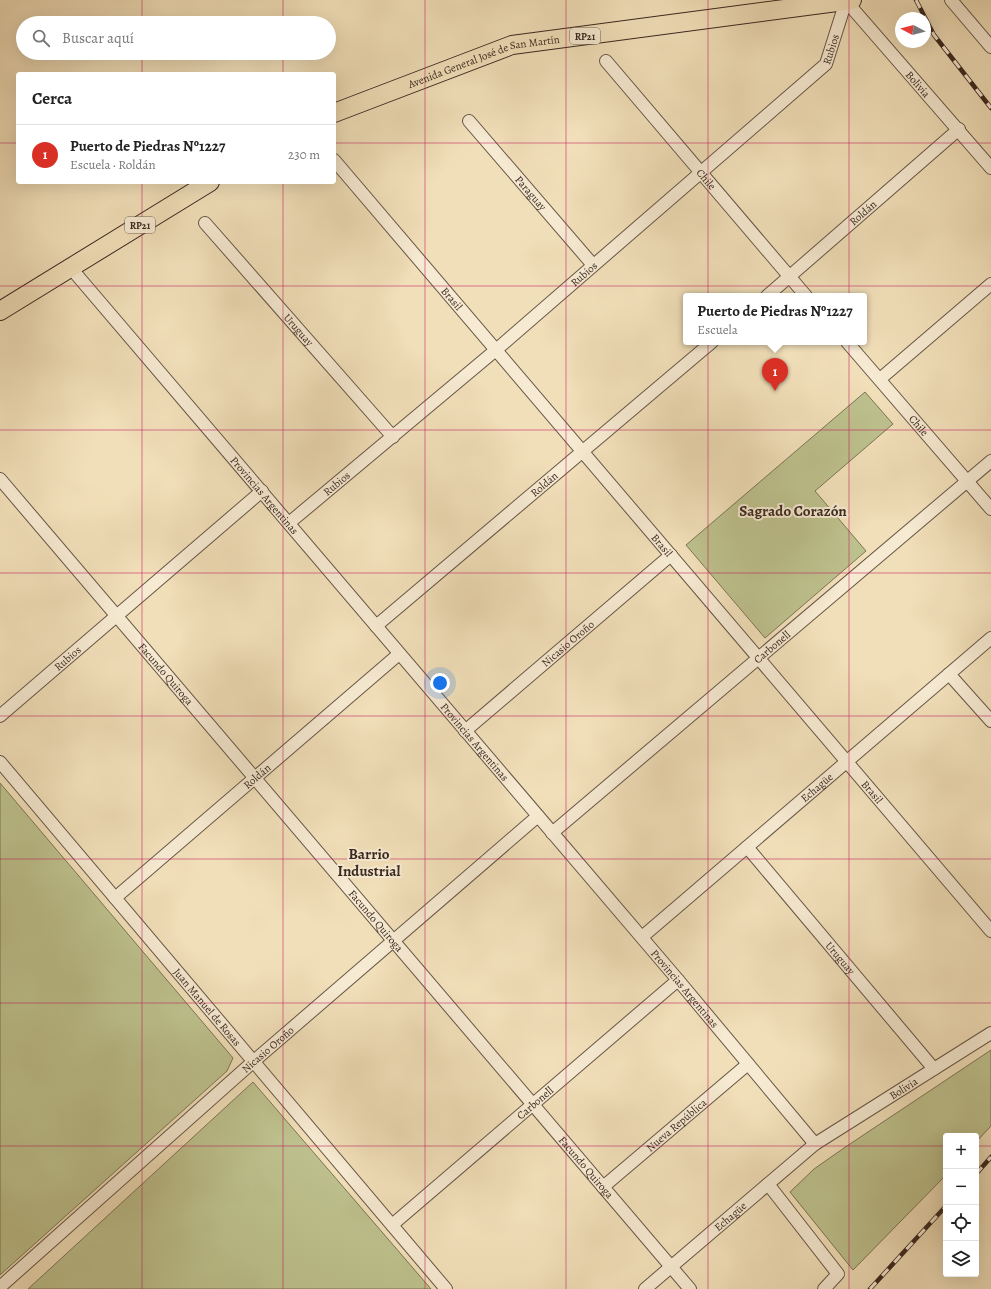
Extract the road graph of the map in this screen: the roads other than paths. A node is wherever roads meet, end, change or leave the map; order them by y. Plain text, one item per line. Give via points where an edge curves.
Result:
1 (849, 0) edge
2 (951, 0) edge
3 (991, 47) edge
4 (606, 61) dead end
5 (336, 112) edge
6 (469, 121) dead end
7 (959, 129) junction
8 (336, 162) edge
9 (991, 168) edge
10 (701, 172) junction
11 (207, 184) edge
12 (205, 223) dead end
13 (593, 265) junction
14 (70, 267) junction
15 (789, 277) junction
16 (991, 284) edge
17 (770, 293) edge
18 (803, 293) edge
19 (0, 311) edge
20 (708, 345) edge
21 (851, 345) edge
22 (497, 349) junction
23 (880, 379) junction
24 (393, 437) junction
25 (583, 452) junction
26 (991, 461) edge
27 (0, 479) edge
28 (968, 480) junction
29 (262, 491) junction
30 (991, 509) edge
31 (289, 524) junction
32 (671, 555) junction
33 (117, 616) junction
34 (376, 626) junction
35 (991, 638) edge
36 (399, 654) junction
37 (760, 659) junction
38 (949, 674) junction
39 (0, 716) edge
40 (991, 721) edge
41 (465, 731) junction
42 (0, 762) edge
43 (847, 762) junction
44 (256, 777) junction
45 (538, 816) junction
46 (552, 833) junction
47 (747, 847) junction
48 (115, 898) junction
49 (991, 930) edge
50 (642, 937) junction
51 (394, 940) junction
52 (678, 980) junction
53 (991, 1033) edge
54 (254, 1061) junction
55 (748, 1064) junction
56 (934, 1069) junction
57 (532, 1103) junction
58 (815, 1144) junction
59 (768, 1184) junction
60 (603, 1187) junction
61 (392, 1225) junction
62 (671, 1266) junction
63 (0, 1287) edge
64 (446, 1289) edge
65 (645, 1289) edge
66 (690, 1289) edge
67 (824, 1289) edge

1 - 5 main road, Avenida General José de San Martín / RP21 via 512,45
1 - 7 street, Bolivia
1 - 10 street, Rubios via 826,64
2 - 3 street
4 - 10 street, Chile
6 - 13 street, Paraguay
7 - 9 street, Bolivia
7 - 15 street, Roldán
8 - 22 street, Brasil
10 - 13 street, Rubios
10 - 15 street, Chile
11 - 14 main road, RP21
12 - 24 street, Uruguay
13 - 22 street, Rubios
14 - 19 main road, RP21
14 - 29 street, Provincias Argentinas
15 - 17 street, Roldán
15 - 18 street, Chile
16 - 23 street
20 - 25 street, Roldán
21 - 23 street, Chile
22 - 24 street, Rubios
22 - 25 street, Brasil
23 - 28 street, Chile
24 - 31 street, Rubios
25 - 32 street, Brasil
25 - 34 street, Roldán
26 - 28 street, Carbonell
27 - 33 street, Facundo Quiroga
28 - 30 street, Chile
28 - 37 street, Carbonell
29 - 31 street, Provincias Argentinas
29 - 33 street, Rubios
31 - 34 street, Provincias Argentinas
32 - 37 street, Brasil
32 - 41 street, Nicasio Oroño
33 - 39 street, Rubios
33 - 44 street, Facundo Quiroga
34 - 36 street, Provincias Argentinas
35 - 38 street, Echagüe
36 - 41 street, Provincias Argentinas
36 - 44 street, Roldán
37 - 43 street, Brasil
37 - 46 street, Carbonell
38 - 40 street
38 - 43 street, Echagüe
41 - 45 street, Provincias Argentinas
42 - 48 street, Juan Manuel de Rosas
43 - 47 street, Echagüe
43 - 49 street, Brasil
44 - 48 street, Roldán
44 - 51 street, Facundo Quiroga
45 - 46 street, Provincias Argentinas
45 - 51 street, Nicasio Oroño
46 - 50 street, Provincias Argentinas
47 - 50 street, Echagüe
47 - 56 street, Uruguay
48 - 54 street, Juan Manuel de Rosas
50 - 52 street, Provincias Argentinas
51 - 54 street, Nicasio Oroño
51 - 57 street, Facundo Quiroga
52 - 55 street, Provincias Argentinas
52 - 57 street, Carbonell
53 - 56 street, Bolivia
54 - 61 street, Juan Manuel de Rosas
54 - 63 street, Nicasio Oroño
55 - 58 street, Provincias Argentinas
55 - 60 street, Nueva República
56 - 58 street, Bolivia
57 - 60 street, Facundo Quiroga
57 - 61 street, Carbonell
58 - 59 street, Echagüe
59 - 62 street, Echagüe
59 - 67 street via 838,1274
60 - 62 street, Facundo Quiroga
61 - 64 street, Juan Manuel de Rosas
62 - 65 street, Echagüe
62 - 66 street, Facundo Quiroga

